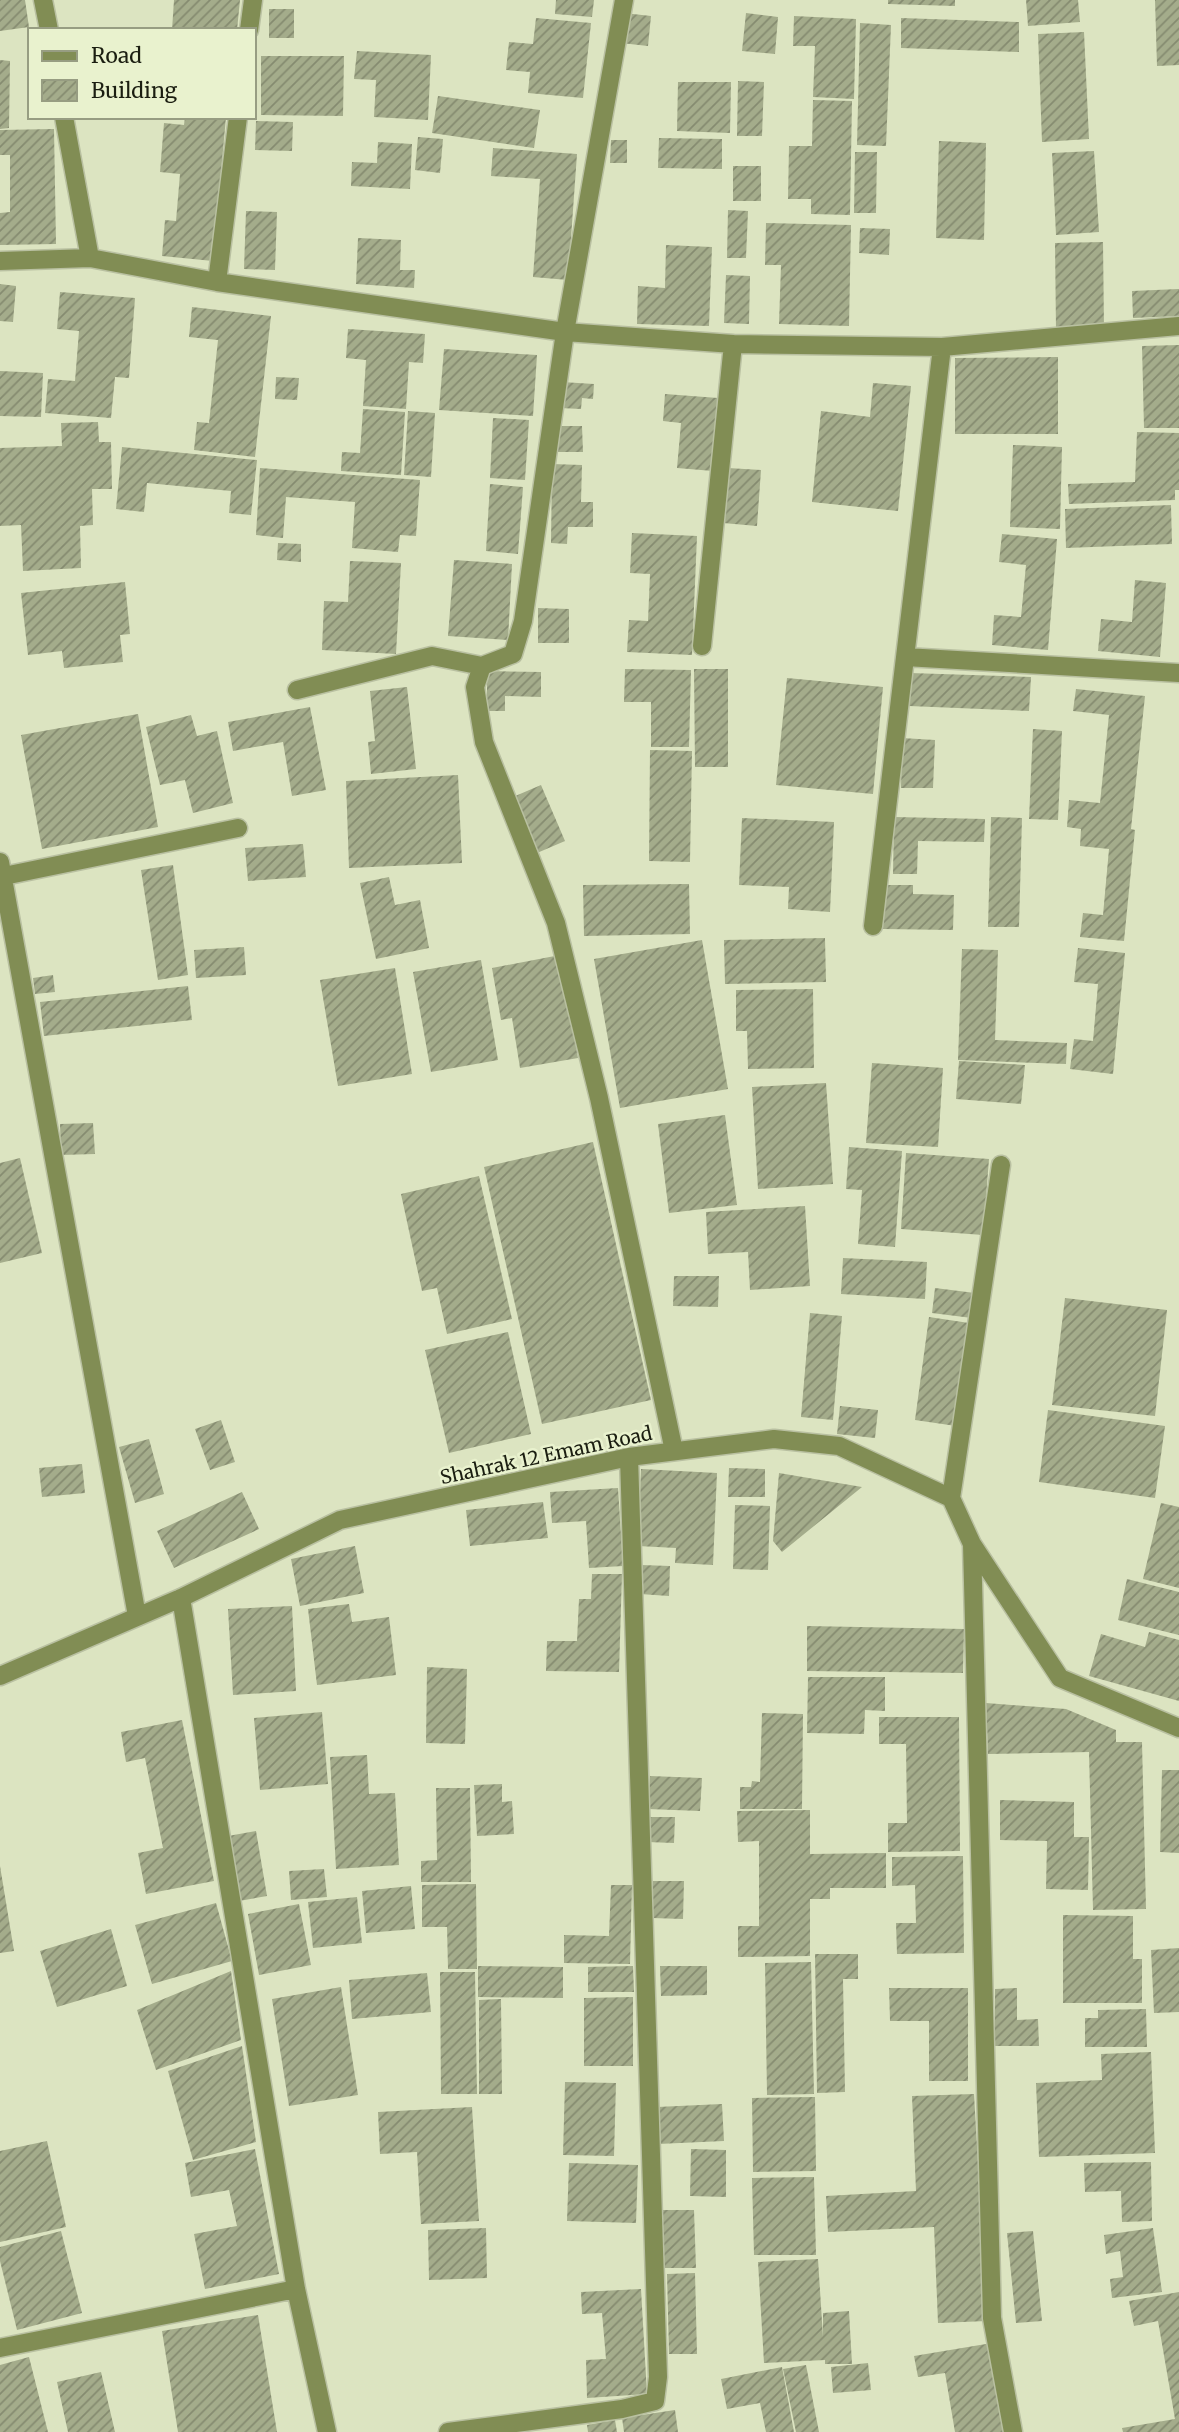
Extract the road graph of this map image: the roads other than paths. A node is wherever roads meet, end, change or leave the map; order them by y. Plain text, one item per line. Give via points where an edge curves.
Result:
1 (43, 0) edge
2 (253, 0) edge
3 (624, 0) edge
4 (49, 28) edge
5 (249, 28) edge
6 (64, 119) edge
7 (238, 119) edge
8 (90, 258) junction
9 (0, 261) edge
10 (217, 282) junction
11 (1179, 327) edge
12 (565, 332) junction
13 (733, 344) junction
14 (942, 347) junction
15 (702, 646) dead end
16 (905, 657) junction
17 (482, 666) junction
18 (1179, 673) edge
19 (297, 690) dead end
20 (238, 828) dead end
21 (2, 869) edge
22 (873, 926) dead end
23 (1001, 1165) dead end
24 (674, 1451) junction
25 (629, 1457) junction
26 (951, 1498) junction
27 (972, 1544) junction
28 (181, 1598) junction
29 (137, 1616) junction
30 (0, 1676) edge
31 (1179, 1728) edge
32 (296, 2289) junction
33 (0, 2348) edge
34 (327, 2432) edge
35 (448, 2432) edge
36 (1013, 2432) edge

1 - 4 street
2 - 5 street
3 - 12 street
6 - 8 street
7 - 10 street
8 - 9 street
8 - 10 street
10 - 12 street
11 - 14 street
12 - 13 street
12 - 17 street via 523,621 513,654
13 - 14 street
13 - 15 street
14 - 16 street
16 - 18 street
16 - 22 street
17 - 19 street via 432,656
17 - 24 street via 475,687 484,742 556,923 599,1098
20 - 21 street
21 - 29 street
23 - 26 street
24 - 25 street, Shahrak 12 Emam Road
24 - 26 street, Shahrak 12 Emam Road via 774,1439 839,1446
25 - 28 street, Shahrak 12 Emam Road via 340,1520
25 - 35 street via 658,2377 655,2401
26 - 27 street
27 - 31 street via 1060,1678
27 - 36 street via 992,2318
28 - 29 street, Shahrak 12 Emam Road
28 - 32 street
29 - 30 street, Shahrak 12 Emam Road
32 - 33 street
32 - 34 street

